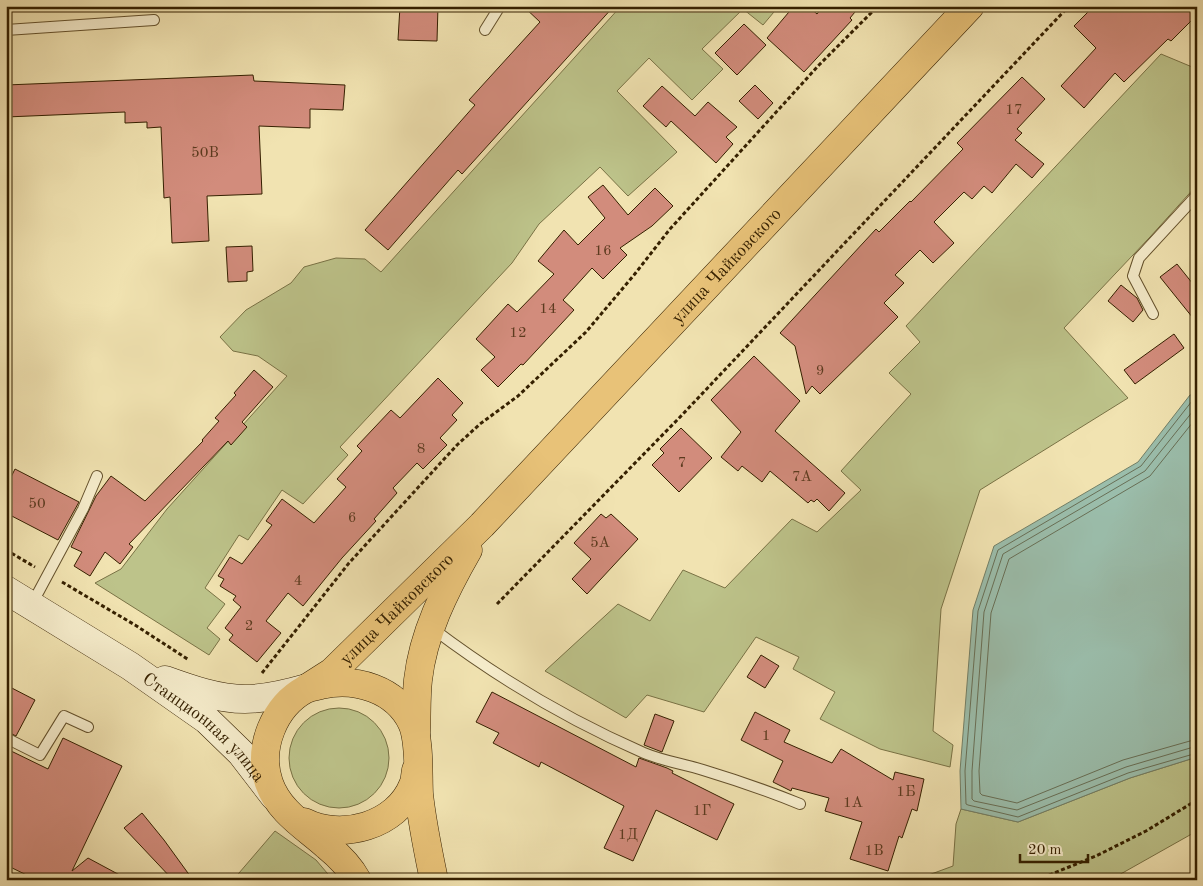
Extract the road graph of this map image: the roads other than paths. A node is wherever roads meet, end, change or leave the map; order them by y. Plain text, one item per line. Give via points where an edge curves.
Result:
1 (500, 6) edge
2 (970, 6) edge
3 (154, 20) dead end
4 (6, 30) edge
5 (485, 30) dead end
6 (1197, 195) edge
7 (1153, 314) dead end
8 (97, 476) dead end
9 (482, 525) junction
10 (6, 590) edge
11 (32, 605) junction
12 (431, 627) junction
13 (130, 666) junction
14 (307, 688) junction
15 (88, 727) dead end
16 (6, 738) edge
17 (417, 750) junction
18 (800, 804) dead end
19 (283, 806) junction
20 (358, 880) edge
21 (434, 880) edge

1 - 5 lane
2 - 9 main road, улица Чайковского
3 - 4 lane
6 - 7 lane via 1139,258 1133,276
8 - 11 lane
9 - 12 main road, улица Чайковского via 452,579
9 - 14 main road, улица Чайковского via 332,672
10 - 11 main road, Станционная улица
11 - 13 main road, Станционная улица
12 - 17 main road, улица Чайковского via 418,680
12 - 18 lane via 475,661 555,710 646,754
13 - 14 main road, Станционная улица via 186,688 229,698 276,696
13 - 19 main road, Станционная улица via 207,720 241,753
14 - 17 main road via 352,682 370,686 387,695 412,722
14 - 19 main road via 280,712 265,748 268,781
15 - 16 lane via 64,716 40,755
17 - 19 main road via 413,785 401,804 368,826 352,830 312,827
17 - 21 main road via 425,835
19 - 20 main road via 329,847

